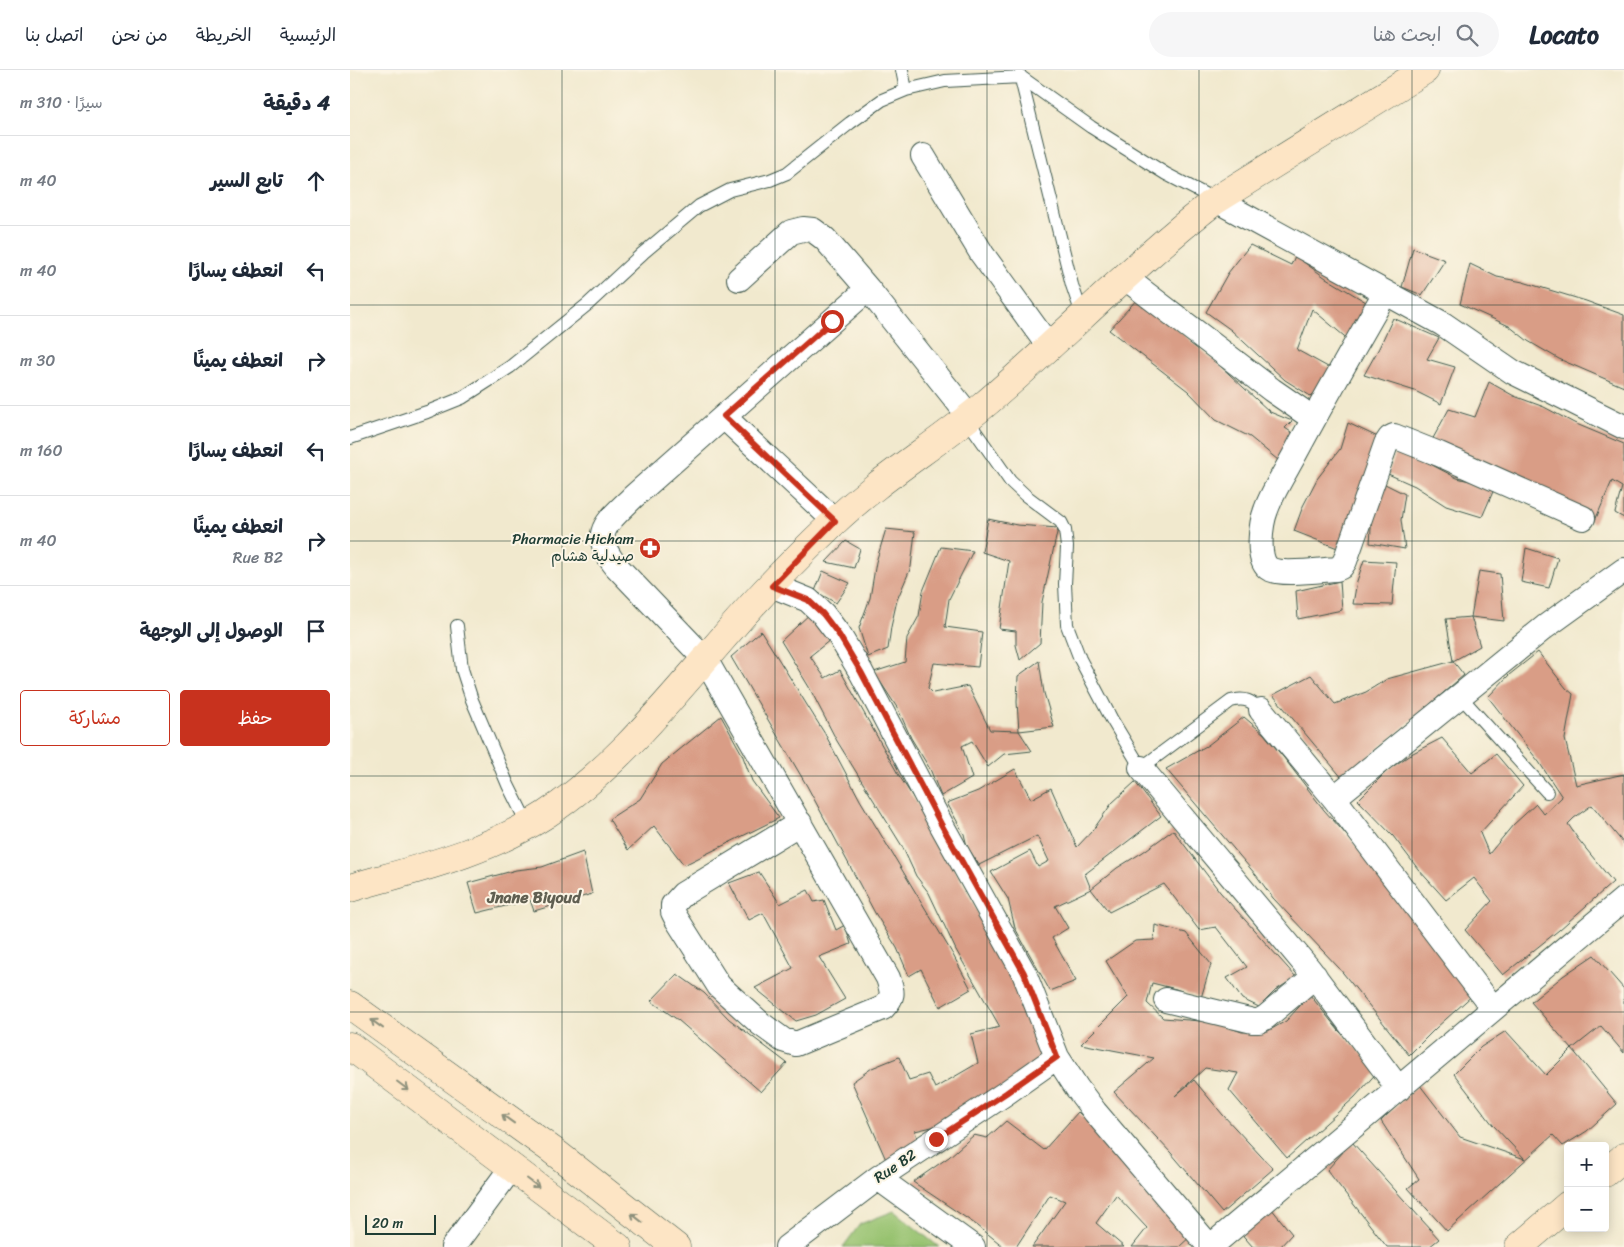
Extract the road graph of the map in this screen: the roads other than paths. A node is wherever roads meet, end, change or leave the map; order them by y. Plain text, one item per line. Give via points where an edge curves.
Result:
1 (902, 70) edge
2 (1424, 70) edge
3 (1020, 74) edge
4 (906, 90) junction
5 (923, 156) dead end
6 (1216, 200) junction
7 (1124, 277) junction
8 (739, 279) dead end
9 (868, 289) junction
10 (1385, 293) junction
11 (1083, 317) junction
12 (1050, 348) junction
13 (724, 416) junction
14 (970, 417) junction
15 (1314, 418) junction
16 (1624, 427) edge
17 (350, 438) edge
18 (1583, 518) dead end
19 (835, 521) junction
20 (1624, 570) edge
21 (772, 586) junction
22 (457, 626) dead end
23 (705, 659) junction
24 (1460, 696) junction
25 (1261, 710) joint
26 (1141, 768) junction
27 (1547, 792) dead end
28 (1334, 798) junction
29 (800, 823) junction
30 (528, 825) junction
31 (350, 888) edge
32 (1624, 900) edge
33 (1315, 976) junction
34 (1166, 1000) dead end
35 (350, 1004) edge
36 (1493, 1008) junction
37 (350, 1046) edge
38 (1057, 1057) junction
39 (1399, 1089) junction
40 (1624, 1157) edge
41 (512, 1167) junction
42 (1609, 1170) edge
43 (878, 1178) junction
44 (1564, 1209) edge
45 (453, 1247) edge
46 (618, 1247) edge
47 (676, 1247) edge
48 (787, 1247) edge
49 (973, 1247) edge
50 (1519, 1247) edge

1 - 4 lane
2 - 6 street
3 - 4 lane via 945,80
3 - 6 lane via 1091,127 1166,174
3 - 11 lane via 1072,285
4 - 17 lane via 882,100 850,122 787,173 730,190 699,206 581,310 510,367 462,398
5 - 12 street via 982,254
6 - 7 street
6 - 10 street
7 - 11 street
7 - 15 street via 1272,390
8 - 9 street via 791,232 803,229 813,230 825,239
9 - 13 street
9 - 14 street
10 - 15 street
10 - 16 street via 1443,324 1512,372
11 - 12 street
12 - 14 street
13 - 19 street
13 - 23 street via 613,517 602,533 605,553
14 - 19 street via 880,483
14 - 26 lane via 975,432 1010,481 1061,522 1065,530 1067,625 1111,718
15 - 18 street via 1266,509 1261,551 1263,562 1274,571 1341,567 1386,444 1394,436
19 - 21 street
20 - 24 street
21 - 23 street
21 - 38 street via 808,600 823,614 843,642 1016,959
22 - 30 lane via 462,669 472,700
23 - 29 street
23 - 30 street via 625,748 571,796
24 - 27 lane
24 - 28 street
25 - 26 lane via 1245,699 1231,701
25 - 28 street
26 - 33 street
28 - 36 street
29 - 29 street via 683,894 673,905 676,918 719,986 761,1024 783,1040 796,1044 883,1008 891,1000 893,992 884,970
30 - 31 street via 477,849
32 - 36 street
33 - 34 street via 1259,1021
33 - 39 street
47 -> 35 street via 552,1150
36 - 39 street
37 -> 41 street
38 - 39 street via 1096,1112 1210,1247
38 - 43 street, Rue B2
40 - 42 street
41 - 45 street
41 -> 46 street
43 - 48 street, Rue B2
43 - 49 street
44 - 50 street

